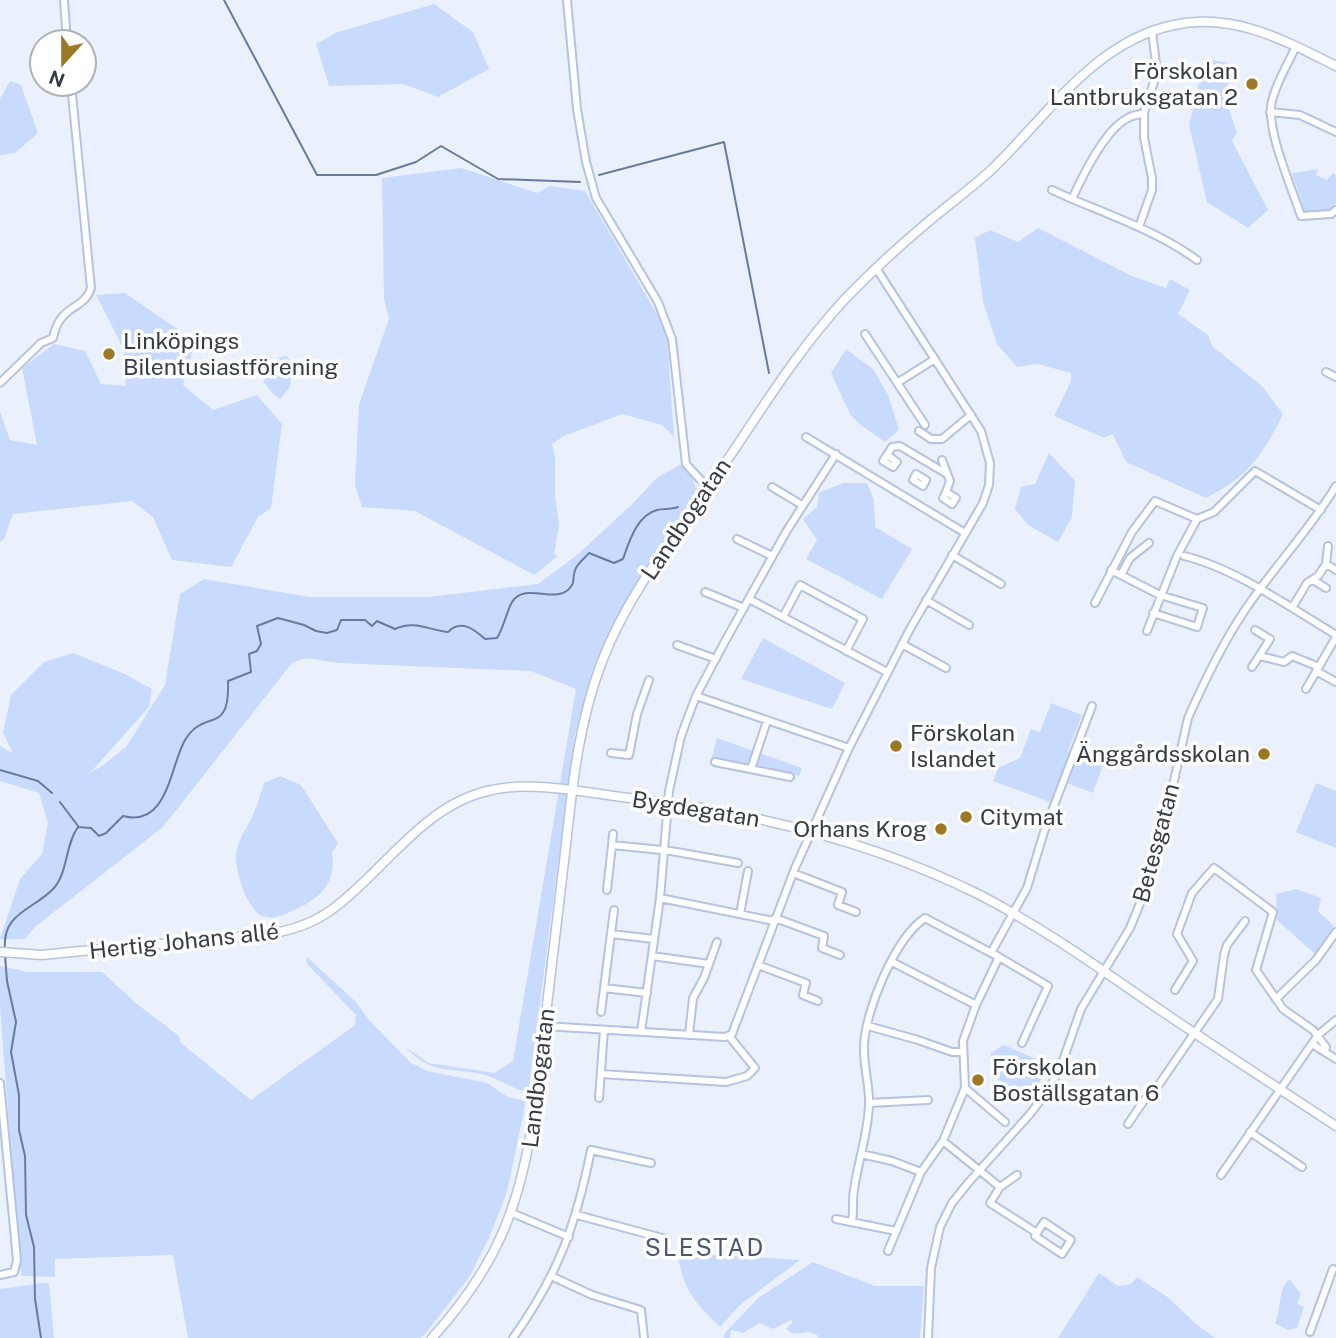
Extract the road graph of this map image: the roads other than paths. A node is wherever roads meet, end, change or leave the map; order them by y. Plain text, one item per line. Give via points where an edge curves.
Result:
1 (64, 0) edge
2 (567, 0) edge
3 (66, 28) edge
4 (1152, 31) junction
5 (1296, 46) junction
6 (1336, 66) edge
7 (72, 98) edge
8 (1270, 112) junction
9 (1144, 113) junction
10 (1336, 132) edge
11 (1052, 190) dead end
12 (1072, 199) junction
13 (1336, 210) edge
14 (1139, 227) junction
15 (1197, 260) dead end
16 (876, 268) junction
17 (865, 334) dead end
18 (934, 359) junction
19 (1326, 372) dead end
20 (1336, 377) edge
21 (0, 383) edge
22 (897, 383) junction
23 (971, 415) junction
24 (925, 425) dead end
25 (919, 431) dead end
26 (806, 437) dead end
27 (836, 454) junction
28 (887, 455) dead end
29 (942, 460) dead end
30 (924, 461) junction
31 (916, 474) dead end
32 (947, 474) junction
33 (1336, 486) edge
34 (772, 487) dead end
35 (708, 488) junction
36 (946, 492) dead end
37 (1328, 499) junction
38 (1336, 504) edge
39 (802, 505) junction
40 (1321, 510) junction
41 (1197, 519) junction
42 (965, 533) junction
43 (737, 539) dead end
44 (1149, 543) dead end
45 (1328, 546) dead end
46 (952, 555) junction
47 (772, 556) junction
48 (1184, 556) dead end
49 (1326, 564) junction
50 (1336, 569) edge
51 (1111, 570) junction
52 (1121, 575) junction
53 (1313, 580) junction
54 (1001, 584) dead end
55 (1326, 588) dead end
56 (1260, 590) junction
57 (705, 592) dead end
58 (1160, 595) junction
59 (749, 599) junction
60 (926, 600) junction
61 (1095, 603) dead end
62 (744, 608) junction
63 (1292, 608) junction
64 (1153, 613) junction
65 (783, 617) junction
66 (969, 625) dead end
67 (1255, 630) dead end
68 (1147, 631) dead end
69 (1336, 636) edge
70 (902, 644) junction
71 (677, 645) dead end
72 (846, 651) junction
73 (1260, 656) junction
74 (716, 659) junction
75 (1252, 667) dead end
76 (946, 668) dead end
77 (1317, 669) junction
78 (887, 672) junction
79 (649, 680) dead end
80 (1336, 682) edge
81 (1306, 689) dead end
82 (696, 696) junction
83 (1091, 706) dead end
84 (767, 721) junction
85 (849, 748) junction
86 (611, 753) dead end
87 (715, 762) dead end
88 (751, 769) junction
89 (790, 776) dead end
90 (572, 791) junction
91 (668, 803) junction
92 (811, 830) junction
93 (613, 834) dead end
94 (612, 845) junction
95 (664, 850) junction
96 (738, 863) dead end
97 (748, 871) dead end
98 (793, 873) junction
99 (607, 890) dead end
100 (660, 898) junction
101 (614, 910) dead end
102 (856, 912) dead end
103 (1013, 913) junction
104 (740, 914) junction
105 (775, 920) junction
106 (1245, 921) dead end
107 (1336, 932) edge
108 (611, 934) junction
109 (654, 939) junction
110 (718, 942) dead end
111 (0, 952) edge
112 (992, 953) junction
113 (840, 955) dead end
114 (652, 956) junction
115 (999, 957) junction
116 (892, 962) junction
117 (709, 964) junction
118 (758, 965) junction
119 (1103, 971) junction
120 (604, 988) junction
121 (1175, 990) dead end
122 (647, 993) junction
123 (1276, 999) junction
124 (818, 1001) dead end
125 (976, 1005) junction
126 (601, 1013) dead end
127 (1336, 1020) edge
128 (544, 1026) junction
129 (867, 1026) junction
130 (604, 1030) junction
131 (641, 1032) junction
132 (1194, 1032) junction
133 (689, 1035) junction
134 (1318, 1035) junction
135 (729, 1036) junction
136 (1022, 1043) dead end
137 (1312, 1044) junction
138 (962, 1052) junction
139 (1325, 1052) junction
140 (1336, 1059) edge
141 (601, 1074) junction
142 (0, 1083) edge
143 (965, 1088) junction
144 (1280, 1089) junction
145 (600, 1098) dead end
146 (928, 1100) dead end
147 (869, 1103) junction
148 (1004, 1122) dead end
149 (1128, 1124) dead end
150 (1336, 1126) edge
151 (1250, 1132) junction
152 (943, 1141) junction
153 (861, 1154) junction
154 (652, 1163) dead end
155 (1302, 1167) dead end
156 (978, 1171) junction
157 (921, 1172) junction
158 (1017, 1175) dead end
159 (1221, 1175) dead end
160 (1000, 1188) junction
161 (512, 1213) junction
162 (577, 1215) junction
163 (836, 1219) dead end
164 (852, 1222) junction
165 (896, 1231) junction
166 (1037, 1234) junction
167 (569, 1237) junction
168 (666, 1239) dead end
169 (888, 1251) dead end
170 (1335, 1267) edge
171 (0, 1275) edge
172 (551, 1276) junction
173 (1310, 1332) dead end
174 (432, 1338) edge
175 (513, 1338) edge
176 (644, 1338) edge
177 (928, 1338) edge

1 - 3 street
2 - 35 street via 577,109 596,198 668,327 686,464
4 - 5 street, Landbogatan via 1212,21 1252,28
4 - 9 street via 1157,72
4 - 16 street, Landbogatan via 1126,42 1088,70 988,173
5 - 6 street, Landbogatan
5 - 8 street
7 - 21 street via 90,292 61,316 53,338 41,343
8 - 10 street via 1300,115
8 - 13 street via 1301,216
9 - 12 street via 1124,120 1099,149
9 - 14 street via 1152,190
11 - 12 street
12 - 14 street
14 - 15 street
16 - 18 street
16 - 35 street, Landbogatan via 812,339
17 - 22 street
18 - 22 street
18 - 23 street
19 - 20 street
22 - 24 street
23 - 25 street via 942,439 931,439
23 - 42 street via 986,443 990,474 983,503
26 - 27 street
27 - 39 street
27 - 42 street
28 - 30 street via 897,446
29 - 32 street
30 - 31 street
30 - 32 street
32 - 36 street
33 - 37 street, Betesgatan
34 - 39 street
35 - 90 street, Landbogatan via 614,632 584,717
37 - 38 street
37 - 40 street, Betesgatan
39 - 47 street
40 - 41 street via 1255,471 1214,512
40 - 56 street, Betesgatan
41 - 51 street via 1155,501
41 - 58 street
42 - 46 street
43 - 47 street
44 - 52 street via 1130,558
45 - 49 street
46 - 54 street
46 - 60 street
47 - 59 street
48 - 56 street
49 - 50 street
49 - 53 street
51 - 52 street
51 - 61 street
52 - 58 street
53 - 55 street
53 - 63 street
56 - 63 street
56 - 119 street, Betesgatan via 1235,625 1188,718 1148,884 1130,928
57 - 62 street
58 - 64 street
58 - 64 street via 1203,608 1197,627
59 - 62 street
59 - 65 street
60 - 66 street
60 - 70 street
62 - 74 street
63 - 69 street
64 - 68 street
65 - 72 street
65 - 72 street via 800,585 863,619
67 - 73 street via 1270,639
69 - 77 street
70 - 76 street
70 - 78 street
71 - 74 street
72 - 78 street
73 - 75 street
73 - 77 street via 1284,662 1292,656
74 - 82 street
77 - 80 street
77 - 81 street
78 - 85 street
79 - 86 street via 629,755
82 - 84 street
82 - 91 street via 678,745
83 - 103 street via 1027,888
84 - 85 street
84 - 88 street
85 - 92 street
87 - 88 street
88 - 89 street
90 - 91 street, Bygdegatan
90 - 111 street, Hertig Johans allé via 516,787 459,800 430,820 333,909 282,932 62,953
90 - 128 street, Landbogatan
91 - 92 street, Bygdegatan
91 - 95 street
92 - 98 street
92 - 103 street, Bygdegatan via 910,864
93 - 94 street
94 - 95 street
94 - 99 street
95 - 96 street
95 - 100 street
97 - 104 street
98 - 102 street via 842,892 838,905
98 - 105 street
100 - 104 street
100 - 109 street
101 - 108 street
103 - 112 street
103 - 119 street, Bygdegatan
104 - 105 street
105 - 113 street via 824,936 822,948
105 - 118 street
106 - 132 street via 1227,945 1218,999
107 - 123 street via 1316,960
108 - 109 street
108 - 120 street
109 - 114 street
110 - 117 street
112 - 115 street
112 - 116 street via 925,918 901,944
114 - 117 street
114 - 122 street
115 - 125 street
115 - 136 street via 1048,986
116 - 125 street
116 - 129 street
117 - 133 street via 693,998
118 - 124 street via 806,983 803,995
118 - 135 street
119 - 132 street, Bygdegatan
119 - 156 street, Betesgatan via 1081,1009 1060,1069 1046,1092
120 - 122 street
120 - 126 street
121 - 123 street via 1193,961 1177,934 1192,893 1214,868 1273,912 1256,970
122 - 131 street
123 - 134 street
125 - 138 street
127 - 134 street
128 - 130 street
128 - 161 street, Landbogatan via 529,1149
129 - 138 street
129 - 147 street
130 - 131 street
130 - 141 street
131 - 133 street
132 - 144 street, Bygdegatan
132 - 149 street
133 - 135 street
134 - 137 street
134 - 139 street
135 - 141 street via 758,1066 747,1076 726,1082
137 - 139 street
137 - 144 street
138 - 143 street
139 - 140 street
141 - 145 street
142 - 171 street via 17,1260 14,1272
143 - 148 street
143 - 152 street
144 - 150 street, Bygdegatan
144 - 151 street
146 - 147 street
147 - 153 street
151 - 155 street
151 - 159 street
152 - 156 street
152 - 157 street
153 - 157 street
153 - 164 street
154 - 162 street via 591,1147
156 - 160 street
156 - 177 street, Betesgatan via 952,1203 940,1227 933,1253
157 - 165 street
158 - 160 street
160 - 166 street via 990,1203
161 - 167 street
161 - 174 street, Landbogatan via 473,1289
162 - 167 street
162 - 168 street
163 - 164 street
164 - 165 street
165 - 169 street
166 - 166 street via 1062,1254 1071,1240 1044,1222
167 - 172 street
170 - 173 street
172 - 175 street
172 - 176 street via 640,1310

